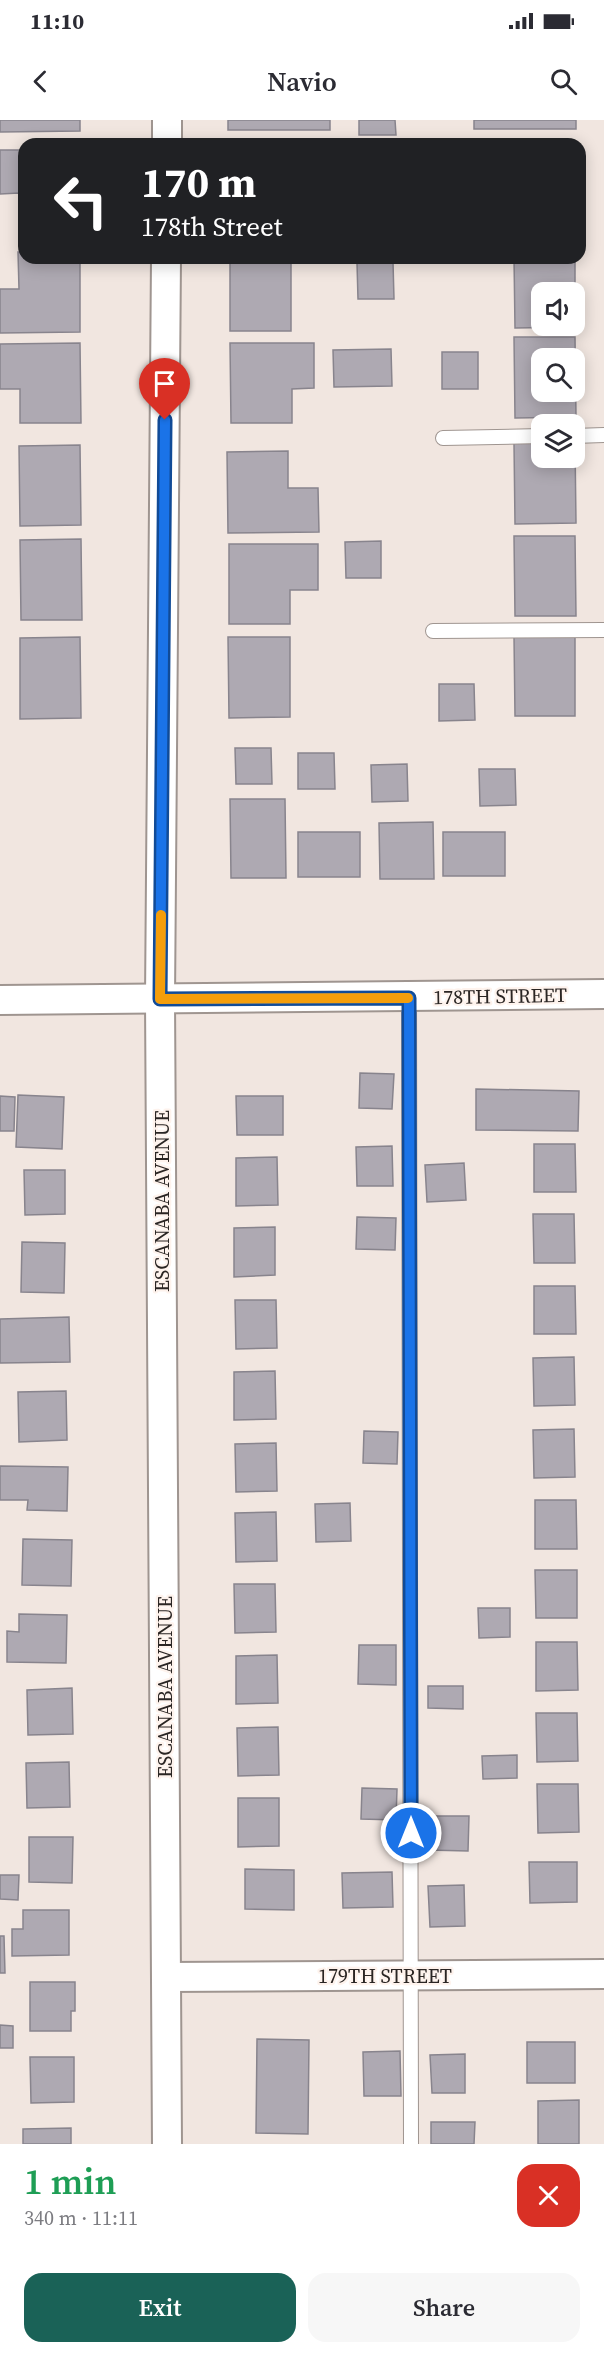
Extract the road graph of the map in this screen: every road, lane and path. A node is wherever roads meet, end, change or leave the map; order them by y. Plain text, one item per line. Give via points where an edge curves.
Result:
1 (167, 120) edge
2 (167, 138) edge
3 (166, 264) edge
4 (604, 435) edge
5 (531, 436) edge
6 (585, 436) edge
7 (443, 438) dead end
8 (604, 630) edge
9 (432, 632) dead end
10 (604, 994) edge
11 (409, 998) junction
12 (160, 999) junction
13 (0, 1000) edge
14 (604, 1974) edge
15 (411, 1976) junction
16 (166, 1977) junction
17 (167, 2144) edge
18 (411, 2144) edge

1 - 2 street
3 - 12 street, ESCANABA AVENUE
4 - 6 lane
5 - 7 lane
8 - 9 lane
10 - 11 street, 178TH STREET
11 - 12 street, 178TH STREET
11 - 15 lane
12 - 13 street, 178TH STREET
12 - 16 street, ESCANABA AVENUE
14 - 15 street, 179TH STREET
15 - 16 street, 179TH STREET
15 - 18 lane
16 - 17 street, ESCANABA AVENUE

